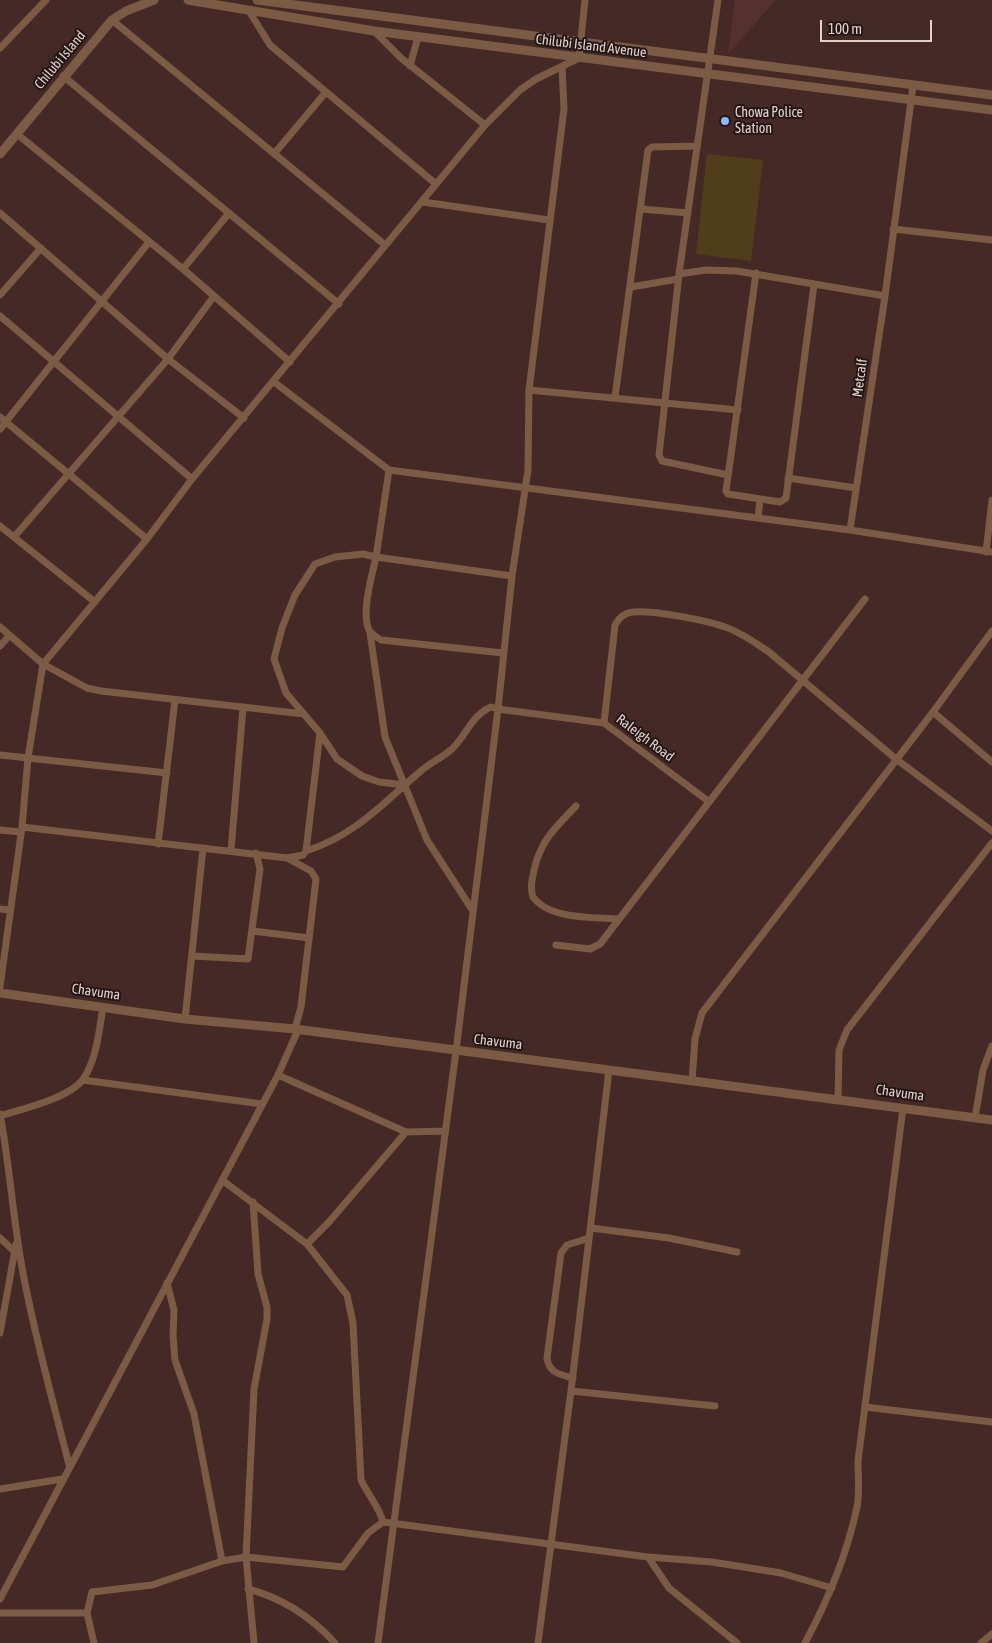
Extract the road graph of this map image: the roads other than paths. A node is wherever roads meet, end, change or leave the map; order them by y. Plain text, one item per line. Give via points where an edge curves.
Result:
1 (46, 0) edge
2 (154, 0) edge
3 (188, 0) edge
4 (257, 0) edge
5 (585, 0) edge
6 (718, 0) edge
7 (140, 2) edge
8 (249, 11) junction
9 (112, 20) junction
10 (374, 31) junction
11 (418, 37) junction
12 (581, 42) junction
13 (0, 48) edge
14 (578, 58) junction
15 (710, 58) junction
16 (410, 66) junction
17 (562, 67) junction
18 (707, 75) junction
19 (63, 76) junction
20 (912, 86) junction
21 (326, 92) junction
22 (992, 96) edge
23 (910, 100) junction
24 (992, 110) edge
25 (485, 125) junction
26 (17, 134) junction
27 (697, 146) junction
28 (0, 154) edge
29 (274, 154) junction
30 (436, 184) junction
31 (423, 202) junction
32 (641, 208) junction
33 (0, 213) edge
34 (229, 213) junction
35 (688, 213) junction
36 (549, 220) junction
37 (893, 229) junction
38 (992, 240) edge
39 (149, 242) junction
40 (385, 245) junction
41 (41, 248) junction
42 (183, 269) junction
43 (756, 273) junction
44 (678, 276) junction
45 (814, 285) junction
46 (631, 287) junction
47 (0, 295) edge
48 (214, 296) junction
49 (885, 296) junction
50 (102, 300) junction
51 (339, 304) junction
52 (0, 316) edge
53 (168, 359) junction
54 (290, 362) junction
55 (54, 363) junction
56 (274, 382) junction
57 (529, 390) junction
58 (615, 397) junction
59 (664, 402) junction
60 (738, 410) junction
61 (118, 416) junction
62 (0, 417) edge
63 (244, 418) junction
64 (7, 422) junction
65 (0, 429) edge
66 (389, 470) junction
67 (68, 472) junction
68 (728, 475) junction
69 (788, 478) junction
70 (192, 479) junction
71 (524, 488) junction
72 (856, 488) junction
73 (760, 499) junction
74 (992, 500) edge
75 (758, 518) junction
76 (0, 526) edge
77 (850, 530) junction
78 (14, 537) junction
79 (146, 539) junction
80 (989, 552) edge
81 (376, 557) junction
82 (512, 576) junction
83 (865, 599) dead end
84 (95, 602) junction
85 (0, 628) edge
86 (992, 631) edge
87 (370, 632) junction
88 (9, 636) junction
89 (0, 646) edge
90 (502, 653) junction
91 (43, 664) junction
92 (801, 679) junction
93 (175, 700) junction
94 (243, 708) junction
95 (498, 709) junction
96 (933, 712) junction
97 (304, 714) junction
98 (604, 723) junction
99 (320, 734) junction
100 (0, 755) edge
101 (28, 758) junction
102 (896, 759) junction
103 (992, 762) edge
104 (167, 773) junction
105 (404, 785) junction
106 (708, 801) junction
107 (576, 806) dead end
108 (0, 830) edge
109 (21, 830) junction
110 (992, 831) edge
111 (992, 843) edge
112 (158, 844) junction
113 (203, 848) junction
114 (231, 850) junction
115 (306, 851) junction
116 (256, 853) junction
117 (287, 858) junction
118 (0, 909) edge
119 (10, 910) junction
120 (473, 911) junction
121 (620, 919) junction
122 (253, 931) junction
123 (309, 938) junction
124 (556, 945) dead end
125 (193, 956) junction
126 (0, 987) edge
127 (0, 993) edge
128 (104, 1007) junction
129 (184, 1019) junction
130 (297, 1029) junction
131 (992, 1046) edge
132 (456, 1051) junction
133 (609, 1070) junction
134 (278, 1075) junction
135 (83, 1080) junction
136 (692, 1081) junction
137 (838, 1099) junction
138 (262, 1104) junction
139 (903, 1108) junction
140 (0, 1115) edge
141 (975, 1118) junction
142 (992, 1120) edge
143 (445, 1131) junction
144 (406, 1132) junction
145 (222, 1180) junction
146 (253, 1202) junction
147 (591, 1228) junction
148 (0, 1238) edge
149 (17, 1238) junction
150 (589, 1238) junction
151 (307, 1244) junction
152 (14, 1251) junction
153 (737, 1252) dead end
154 (167, 1283) junction
155 (0, 1333) edge
156 (572, 1378) junction
157 (571, 1391) junction
158 (715, 1406) dead end
159 (865, 1407) junction
160 (992, 1422) edge
161 (69, 1465) junction
162 (62, 1479) junction
163 (0, 1489) edge
164 (383, 1522) junction
165 (392, 1523) junction
166 (552, 1545) junction
167 (246, 1557) junction
168 (648, 1557) junction
169 (222, 1561) junction
170 (248, 1588) junction
171 (832, 1588) junction
172 (0, 1599) edge
173 (87, 1613) junction
174 (0, 1614) edge
175 (992, 1634) edge
176 (94, 1643) edge
177 (254, 1643) edge
178 (335, 1643) edge
179 (378, 1643) edge
180 (538, 1643) edge
181 (738, 1643) edge
182 (805, 1643) edge
183 (981, 1643) edge

1 - 13 street
2 - 7 street, Chilubi Island
3 - 8 street, Chilubi Island Avenue
4 - 12 street, Chilubi Island Avenue
5 - 12 street
6 - 15 street
7 - 9 street, Chilubi Island
8 - 10 street, Chilubi Island Avenue
8 - 21 street via 270,44
9 - 19 street, Chilubi Island
9 - 29 street
10 - 11 street, Chilubi Island Avenue
10 - 16 street
11 - 14 street, Chilubi Island Avenue
11 - 16 street
12 - 14 street
12 - 15 street, Chilubi Island Avenue
14 - 17 street
14 - 18 street, Chilubi Island Avenue
15 - 18 street
15 - 20 street, Chilubi Island Avenue
16 - 25 street
17 - 25 street via 520,90
17 - 36 street via 564,109
18 - 23 street, Chilubi Island Avenue
18 - 27 street
19 - 26 street, Chilubi Island
19 - 34 street
20 - 22 street, Chilubi Island Avenue
20 - 23 street, Metcalf
21 - 29 street
21 - 30 street
23 - 24 street, Chilubi Island Avenue
23 - 37 street, Metcalf
25 - 30 street
26 - 28 street, Chilubi Island
26 - 39 street
27 - 32 street via 649,148
27 - 35 street
29 - 40 street
30 - 31 street
31 - 36 street
31 - 40 street
32 - 35 street
32 - 46 street
33 - 41 street
34 - 42 street
34 - 51 street
35 - 44 street
36 - 57 street
37 - 38 street
37 - 49 street, Metcalf
39 - 42 street
39 - 50 street
40 - 51 street
41 - 47 street
41 - 50 street
42 - 48 street
43 - 44 street via 721,269
43 - 45 street
43 - 60 street
44 - 46 street
44 - 59 street
45 - 49 street
45 - 69 street
46 - 58 street
48 - 53 street
48 - 54 street
49 - 72 street, Metcalf
50 - 53 street
50 - 55 street
51 - 54 street
52 - 55 street
53 - 61 street
53 - 63 street
54 - 56 street
55 - 61 street
55 - 64 street
56 - 63 street
56 - 66 street
57 - 58 street
57 - 71 street via 528,470
58 - 59 street
59 - 60 street
59 - 68 street via 660,458 687,468
60 - 68 street
61 - 67 street
61 - 70 street
62 - 64 street
63 - 70 street
64 - 65 street
64 - 67 street
66 - 71 street
66 - 81 street
67 - 78 street
67 - 79 street
68 - 73 street via 728,494
69 - 72 street
69 - 73 street via 784,501
70 - 79 street
71 - 75 street
71 - 82 street
72 - 77 street, Metcalf
73 - 75 street
74 - 80 street
75 - 77 street
76 - 78 street
77 - 80 street
78 - 84 street
79 - 84 street
81 - 82 street
81 - 87 street via 366,611
81 - 97 street via 363,554 315,564 295,595 274,659 286,694
82 - 90 street
83 - 92 street
84 - 91 street
85 - 88 street
86 - 96 street
87 - 90 street via 381,640
87 - 105 street via 385,737
88 - 89 street
88 - 91 street
90 - 95 street
91 - 93 street via 87,688
91 - 101 street
92 - 98 street via 769,652 726,627 695,619 634,611 619,617 615,625
92 - 102 street
92 - 106 street
93 - 94 street
93 - 104 street
94 - 97 street
94 - 114 street
95 - 98 street, Raleigh Road
95 - 105 street via 491,707 480,712 453,748
95 - 120 street
96 - 102 street
96 - 103 street
97 - 99 street
98 - 106 street, Raleigh Road
99 - 105 street via 337,759 362,776
99 - 115 street
100 - 101 street
101 - 104 street
101 - 109 street
102 - 110 street
102 - 136 street via 702,1013 695,1039
104 - 112 street
105 - 115 street via 358,827 330,843
105 - 120 street via 426,840
106 - 121 street
107 - 121 street via 540,849 532,880 533,897 545,907 562,913
108 - 109 street
109 - 112 street
109 - 119 street
111 - 137 street via 847,1030 839,1050
112 - 113 street
113 - 114 street
113 - 125 street
114 - 116 street
115 - 117 street via 303,855
116 - 117 street
116 - 122 street via 260,869
117 - 123 street via 311,871 316,879
118 - 119 street
119 - 126 street
120 - 132 street
121 - 124 street via 596,948
122 - 123 street
122 - 125 street via 248,959
123 - 130 street
125 - 129 street
127 - 128 street, Chavuma
128 - 129 street, Chavuma
128 - 135 street via 95,1052
129 - 130 street, Chavuma
130 - 132 street, Chavuma
130 - 134 street
131 - 141 street via 982,1070
132 - 133 street, Chavuma
132 - 143 street
133 - 136 street, Chavuma
133 - 147 street
134 - 138 street
134 - 144 street
135 - 138 street
135 - 140 street via 62,1094
136 - 137 street, Chavuma
137 - 139 street, Chavuma
138 - 145 street
139 - 141 street, Chavuma
139 - 159 street
140 - 149 street
141 - 142 street, Chavuma
143 - 144 street
143 - 165 street
144 - 151 street
145 - 146 street
145 - 154 street
146 - 151 street
146 - 167 street via 258,1274 267,1319 254,1389
147 - 150 street
147 - 153 street via 669,1238
148 - 152 street
149 - 152 street
149 - 161 street via 31,1316
150 - 156 street
150 - 156 street via 567,1245 561,1253 547,1358 548,1367 554,1372
151 - 164 street via 340,1284 348,1301 358,1395 361,1480 376,1503
152 - 155 street
154 - 161 street
154 - 169 street via 174,1310 172,1336 175,1360 194,1414
156 - 157 street
157 - 158 street
157 - 166 street
159 - 160 street
159 - 171 street via 858,1461 857,1505
161 - 162 street
162 - 163 street
162 - 172 street
164 - 165 street
164 - 167 street via 368,1533 343,1567
165 - 166 street
165 - 179 street
166 - 168 street
166 - 180 street
167 - 169 street
167 - 170 street
168 - 171 street via 712,1562 781,1573
168 - 181 street via 669,1588
169 - 173 street via 152,1585 92,1592
170 - 177 street
170 - 178 street via 270,1595 307,1615
171 - 182 street
173 - 174 street
173 - 176 street
175 - 183 street

